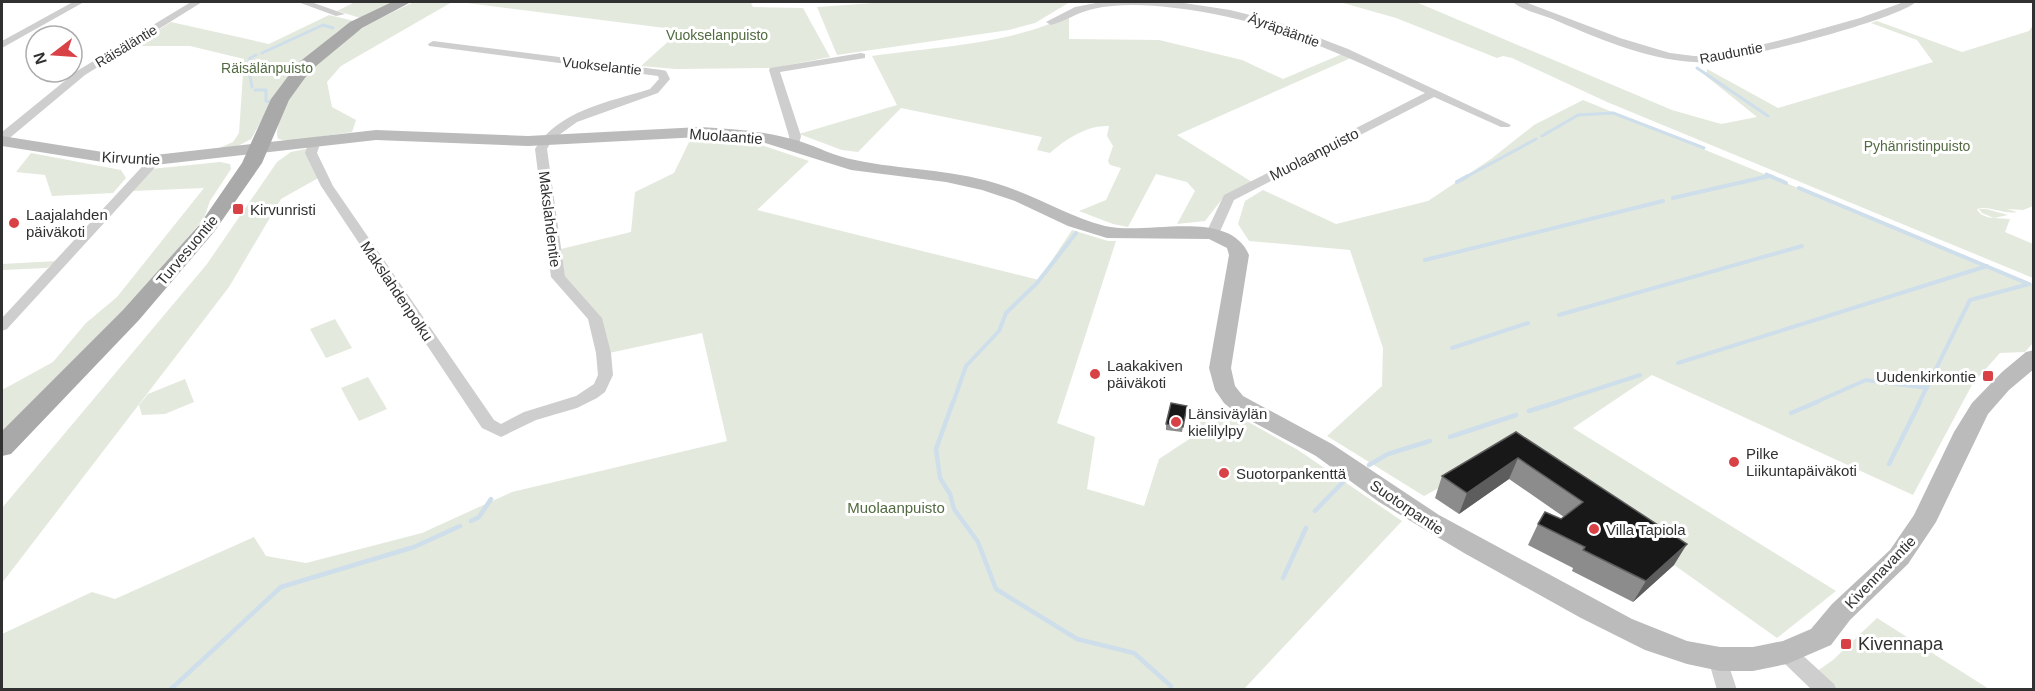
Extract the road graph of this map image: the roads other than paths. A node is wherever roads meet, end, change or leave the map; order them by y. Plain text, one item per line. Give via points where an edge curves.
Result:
1 (79, 2) edge
2 (197, 2) edge
3 (303, 2) edge
4 (1518, 2) edge
5 (1911, 2) edge
6 (400, 3) edge
7 (340, 14) dead end
8 (1051, 22) dead end
9 (433, 44) dead end
10 (2, 45) edge
11 (861, 56) dead end
12 (1433, 93) junction
13 (1505, 125) dead end
14 (2, 140) edge
15 (545, 140) junction
16 (315, 141) junction
17 (794, 145) junction
18 (261, 147) junction
19 (155, 160) junction
20 (1213, 233) junction
21 (2, 326) edge
22 (2033, 357) edge
23 (501, 431) joint
24 (2, 447) edge
25 (1791, 657) junction
26 (1724, 679) edge
27 (1827, 690) edge

1 - 10 street
2 - 14 street, Räisäläntie via 81,73
3 - 7 street
4 - 5 street, Rauduntie via 1664,55 1695,60 1715,59 1832,30
6 - 18 main road, Turvesuontie via 318,54 291,82
8 - 12 street, Äyräpääntie via 1078,8 1099,3 1198,7 1289,29
9 - 15 street, Vuokselantie via 663,74 663,85 654,91 563,124
11 - 17 street via 774,69 795,136
12 - 13 street, Äyräpääntie
12 - 20 street, Muolaanpuisto via 1229,198
14 - 19 street, Kirvuntie via 109,158
15 - 16 street, Muolaantie via 399,135
15 - 17 street, Muolaantie via 700,132 756,135
15 - 23 street, Makslahdentie via 541,149 558,277 595,318 606,373 604,382 582,399 530,416
16 - 18 street, Muolaantie
16 - 23 street, Makslahdenpolku via 311,153 327,186 488,424
17 - 20 street, Muolaantie via 851,165 987,186 1107,232
18 - 19 street, Kirvuntie
18 - 24 main road, Turvesuontie via 230,196 182,258
19 - 21 street
20 - 26 street, Suotorpantie via 1235,245 1239,255 1220,368 1224,386 1236,402 1316,444 1446,533 1640,640
22 - 25 street, Kivennavantie via 1977,412 1914,538 1827,631
25 - 26 street, Kivennavantie
25 - 27 street

